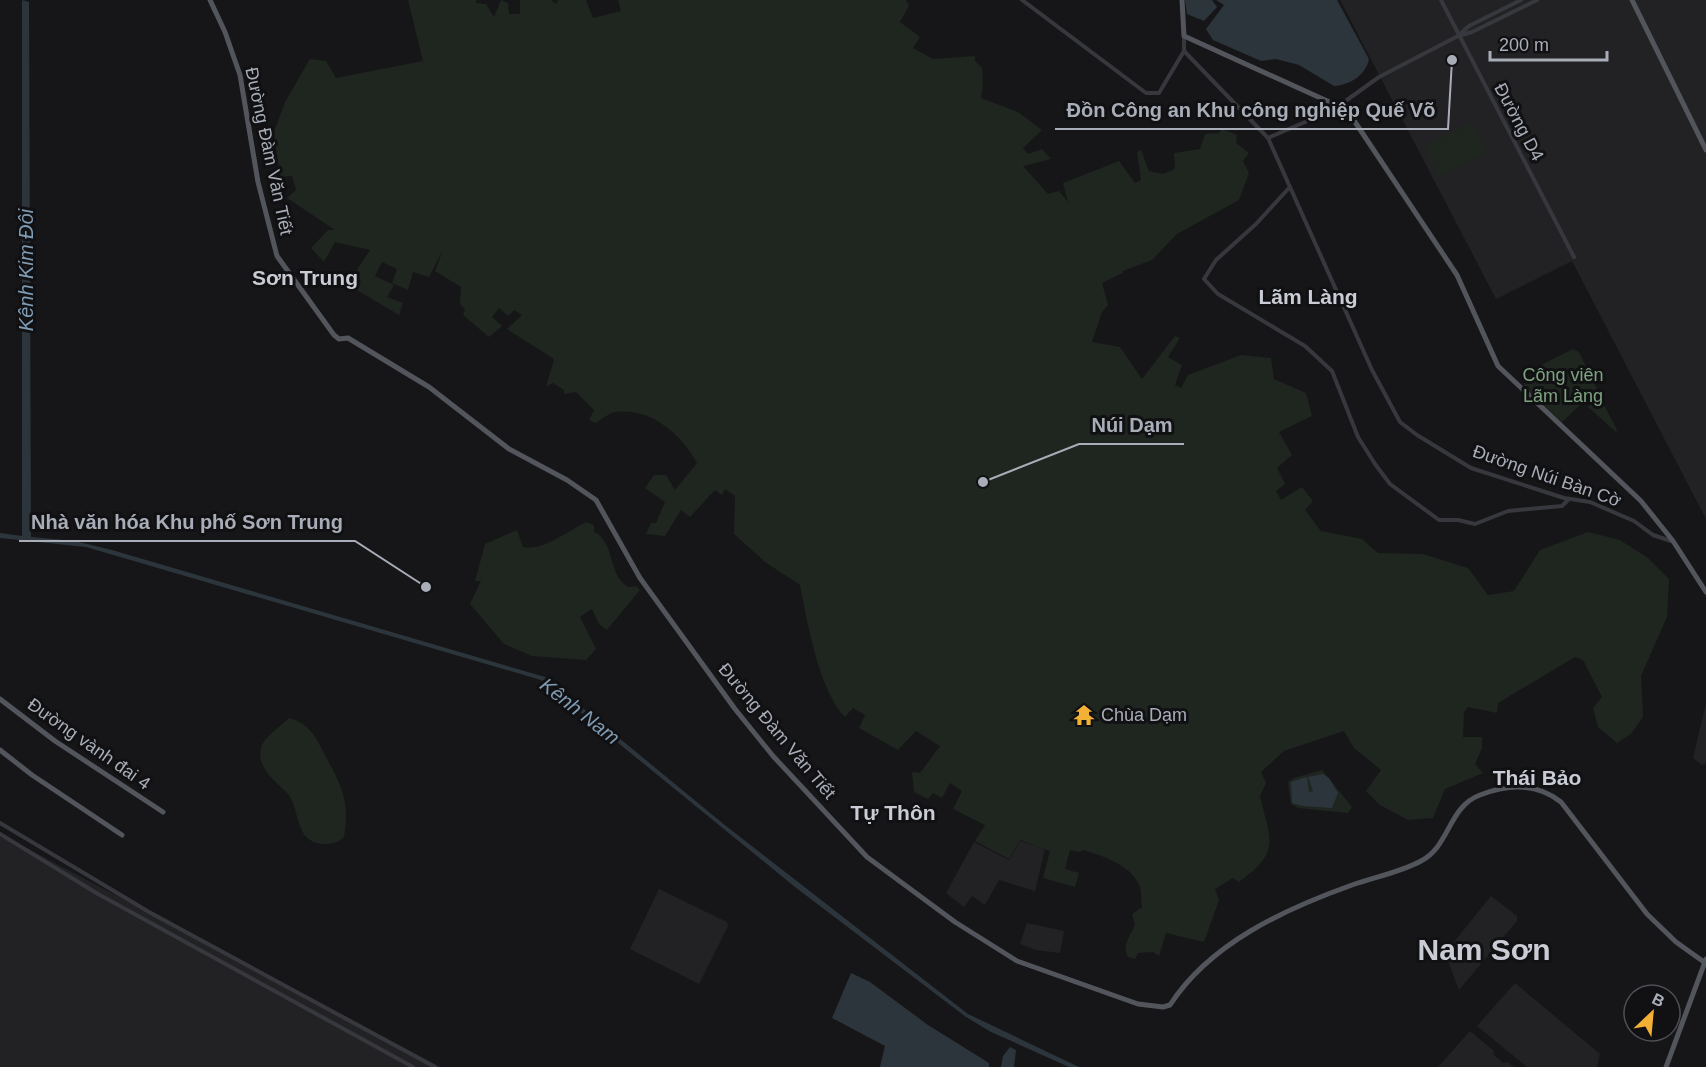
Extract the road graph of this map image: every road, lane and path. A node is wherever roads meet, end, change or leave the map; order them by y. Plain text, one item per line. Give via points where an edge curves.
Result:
1 (210, 0) edge
2 (1022, 0) edge
3 (1182, 0) edge
4 (1441, 0) edge
5 (1521, 0) edge
6 (1537, 0) edge
7 (1632, 0) edge
8 (1184, 36) junction
9 (1458, 36) junction
10 (1184, 51) junction
11 (1340, 105) junction
12 (1268, 138) junction
13 (1706, 150) edge
14 (1289, 188) junction
15 (1574, 257) dead end
16 (1569, 499) junction
17 (1673, 541) junction
18 (1706, 592) edge
19 (0, 699) edge
20 (0, 750) edge
21 (163, 812) dead end
22 (0, 823) edge
23 (0, 834) edge
24 (122, 835) dead end
25 (1705, 960) edge
26 (360, 1027) junction
27 (356, 1036) junction
28 (413, 1067) edge
29 (435, 1067) edge
30 (1666, 1067) edge

1 - 25 main road, Đường Đàm Văn Tiết via 240,75 258,182 277,256 331,331 429,387 509,449 596,500 634,568 682,639 773,756 867,857 954,922 1017,962 1138,1004 1163,1007 1170,1005 1200,966 1239,938 1330,892 1422,861 1436,850 1449,823 1468,801 1523,785 1561,802 1647,914 1676,942
2 - 10 street via 1146,93 1159,93
3 - 8 main road
4 - 9 street, Đường D4
5 - 9 street via 1469,26
6 - 9 street
7 - 13 main road
8 - 10 street
8 - 11 main road
9 - 11 street via 1379,77
9 - 15 street, Đường D4
10 - 12 street, Đường Núi Bàn Cờ
11 - 12 street
11 - 17 main road via 1457,275 1498,366 1641,501
12 - 14 street, Đường Núi Bàn Cờ
14 - 16 street, Đường Núi Bàn Cờ via 1372,370 1400,422 1471,468
14 - 16 street via 1216,260 1204,279 1218,294 1305,346 1332,370 1358,437 1375,464 1390,484 1439,520 1475,524 1508,511 1562,506
16 - 17 street, Đường Núi Bàn Cờ via 1600,506 1634,521 1653,535
17 - 18 main road
19 - 21 main road, Đường vành đai 4 via 55,741
20 - 24 main road
22 - 26 street via 149,912
23 - 27 street via 98,894
25 - 30 main road
26 - 27 street
26 - 29 street
27 - 28 street

